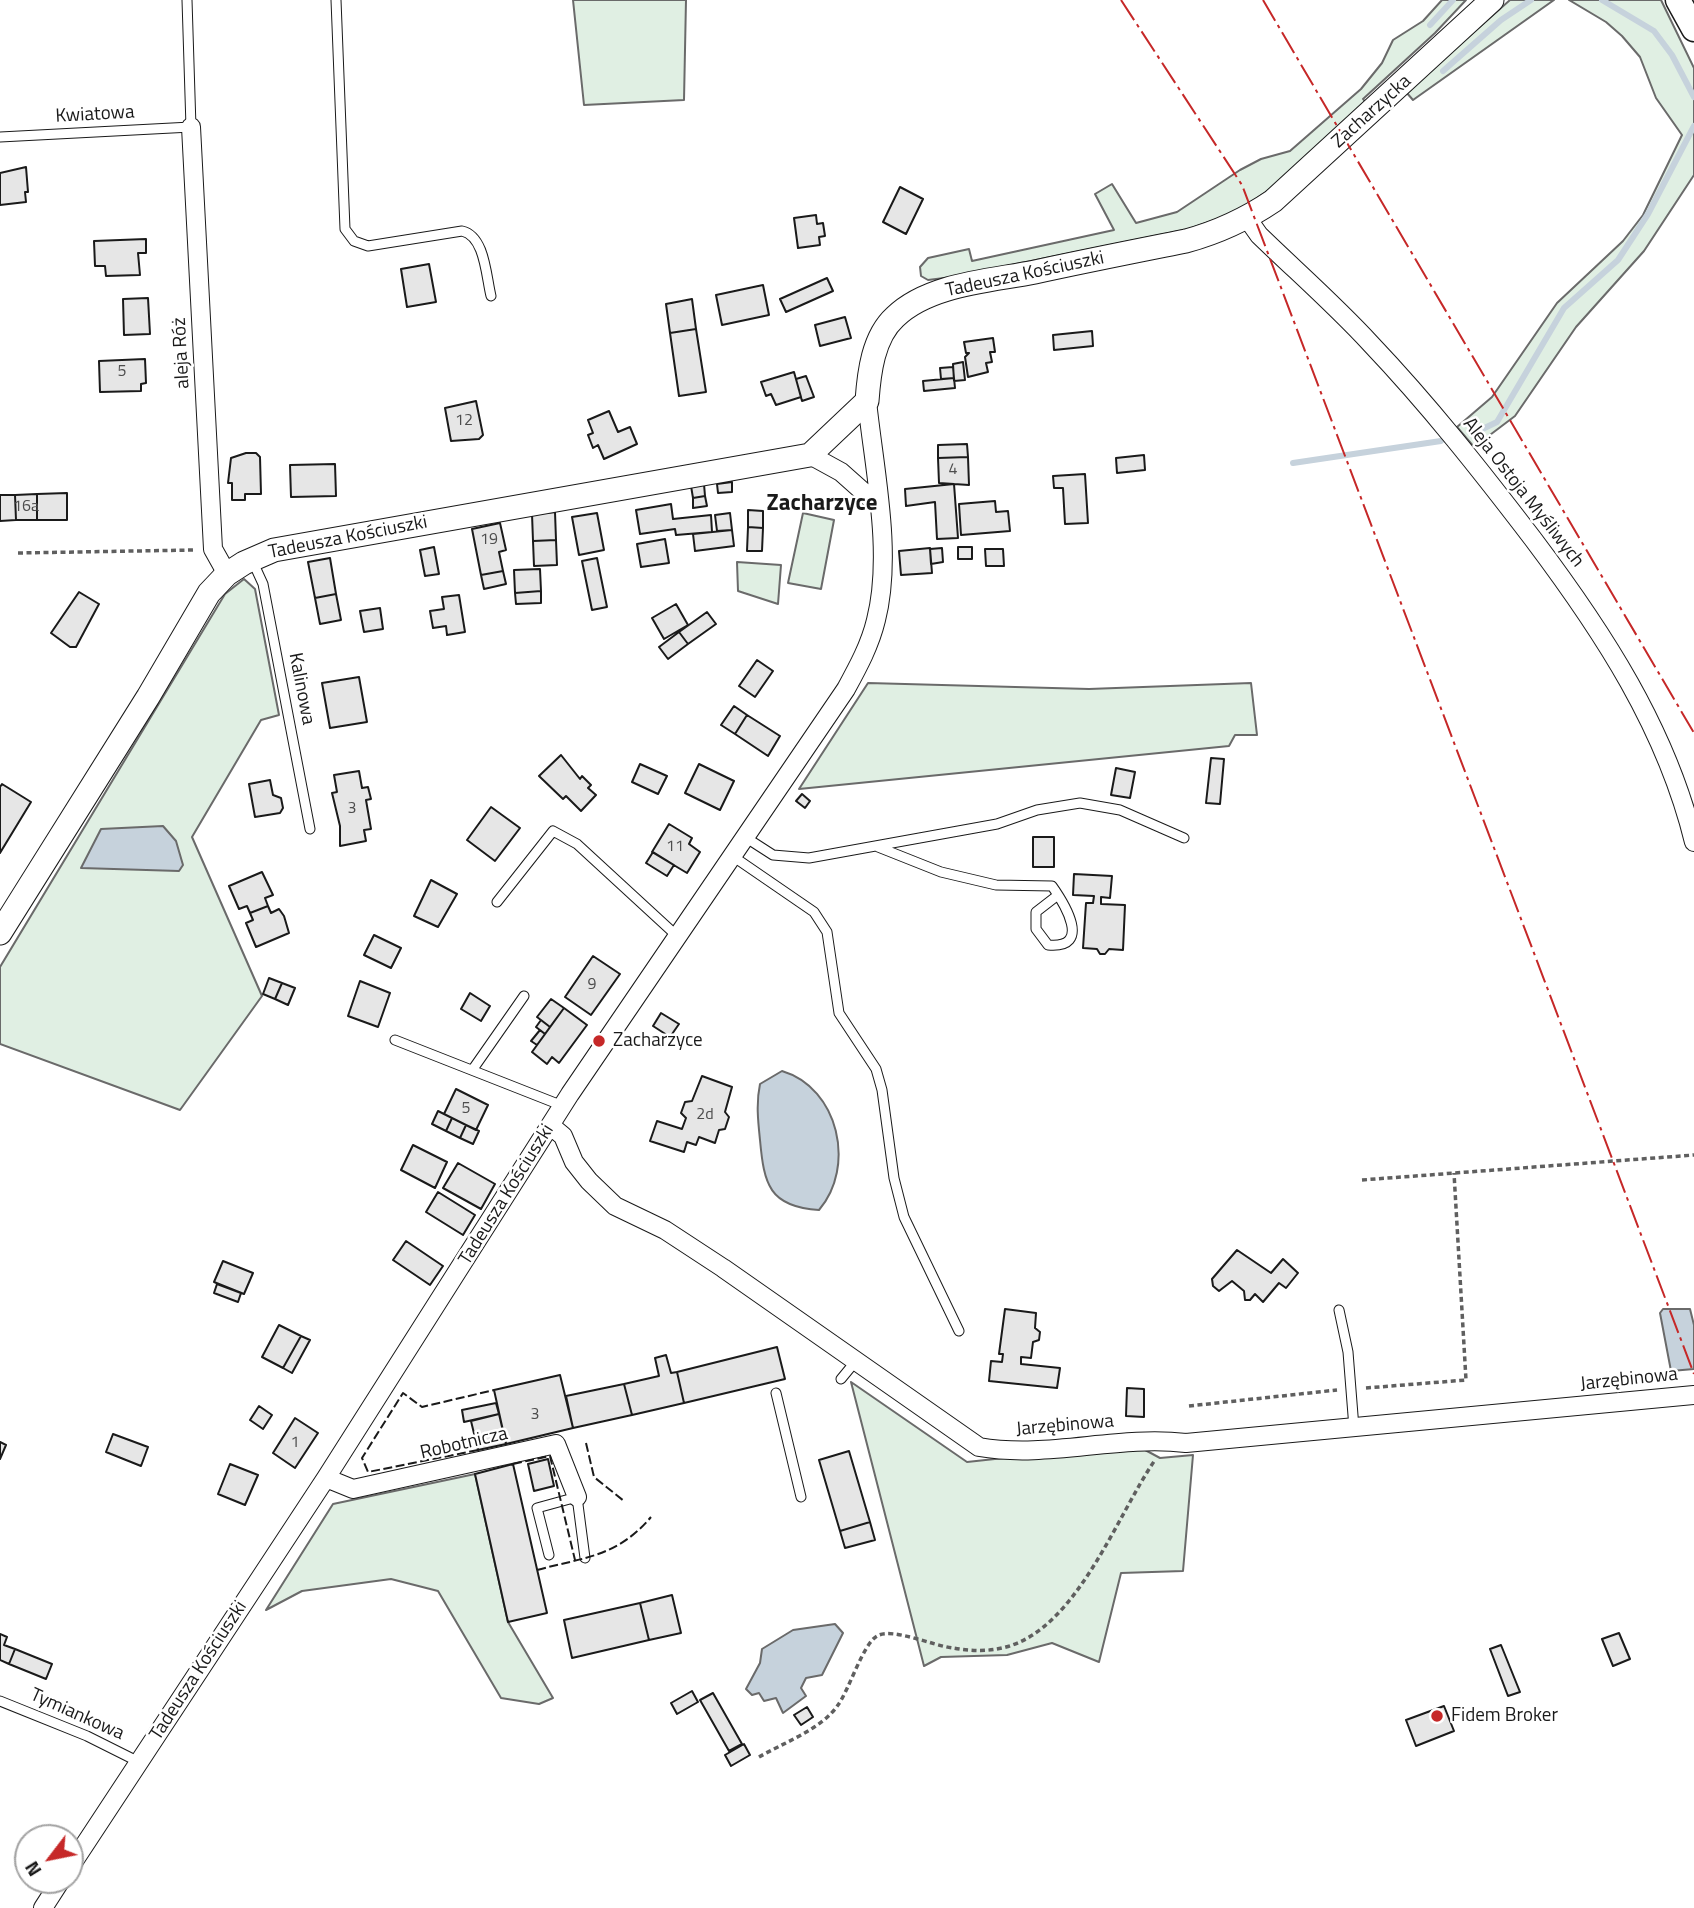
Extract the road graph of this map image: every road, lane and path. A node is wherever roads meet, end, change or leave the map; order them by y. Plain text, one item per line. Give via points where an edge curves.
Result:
1 (187, 0) edge
2 (336, 0) edge
3 (1492, 0) edge
4 (1678, 0) edge
5 (1694, 29) edge
6 (191, 127) junction
7 (0, 137) edge
8 (1247, 218) junction
9 (491, 296) dead end
10 (867, 401) junction
11 (810, 455) junction
12 (877, 504) junction
13 (214, 549) junction
14 (18, 553) dead end
15 (251, 558) junction
16 (227, 574) junction
17 (310, 829) dead end
18 (743, 836) junction
19 (1184, 838) dead end
20 (1694, 842) edge
21 (876, 847) junction
22 (731, 855) junction
23 (1058, 895) junction
24 (497, 902) dead end
25 (0, 933) edge
26 (677, 936) junction
27 (524, 996) dead end
28 (395, 1040) dead end
29 (473, 1069) junction
30 (563, 1107) junction
31 (551, 1126) junction
32 (1694, 1154) edge
33 (1454, 1173) junction
34 (1362, 1180) dead end
35 (1339, 1310) dead end
36 (959, 1331) dead end
37 (855, 1362) junction
38 (841, 1379) dead end
39 (1351, 1389) junction
40 (776, 1393) dead end
41 (1694, 1395) edge
42 (1189, 1406) dead end
43 (1354, 1427) junction
44 (1168, 1441) junction
45 (326, 1478) junction
46 (577, 1497) junction
47 (801, 1497) dead end
48 (549, 1555) dead end
49 (585, 1558) dead end
50 (0, 1701) edge
51 (759, 1757) dead end
52 (139, 1762) junction
53 (84, 1846) edge

1 - 6 lane
2 - 9 lane via 343,196 349,235 360,246 368,246 471,233 478,241
3 - 8 street, Zacharzycka via 1273,201
4 - 5 main road
6 - 7 lane, Kwiatowa
6 - 13 street, aleja Róż
8 - 10 street, Tadeusza Kościuszki via 1186,241 920,299 892,318 878,342
8 - 20 street, Aleja Ostoja Myśliwych via 1259,236 1426,403 1580,602 1654,726
10 - 11 street
10 - 12 street, Tadeusza Kościuszki
11 - 12 street via 841,472
11 - 15 street, Tadeusza Kościuszki via 274,550
12 - 18 street, Tadeusza Kościuszki via 882,592 864,654 846,689
13 - 14 path
13 - 16 street, aleja Róż
15 - 16 street, Tadeusza Kościuszki
15 - 17 lane, Kalinowa via 263,584
16 - 25 street, Tadeusza Kościuszki via 209,593
18 - 21 lane via 773,855 787,858
18 - 22 street, Tadeusza Kościuszki
19 - 21 lane via 1120,810 1080,803
21 - 23 lane via 941,872 996,885 1052,886
22 - 26 street, Tadeusza Kościuszki
22 - 36 lane via 814,912 827,932 839,1013 876,1069 882,1090 904,1217
23 - 23 lane via 1074,928 1069,939 1058,946 1048,945 1036,929 1037,912
24 - 26 lane via 552,831 577,844
26 - 30 street, Tadeusza Kościuszki
27 - 29 lane
28 - 29 lane
29 - 30 lane
30 - 31 street, Tadeusza Kościuszki
31 - 37 street, Jarzębinowa via 563,1136 589,1181 615,1206 688,1245
31 - 45 street, Tadeusza Kościuszki
32 - 33 path
33 - 34 path
33 - 39 path via 1466,1380
35 - 39 lane
37 - 38 lane
37 - 44 street, Jarzębinowa via 979,1447 1013,1453
39 - 42 path
39 - 43 lane
40 - 47 lane
41 - 43 street, Jarzębinowa
43 - 44 street, Jarzębinowa
44 - 51 path via 1079,1588 1054,1618 1026,1639 980,1652 887,1632 874,1637 837,1707
45 - 46 street, Robotnicza via 353,1489 556,1444
45 - 52 street, Tadeusza Kościuszki
46 - 48 lane via 537,1508
46 - 49 lane
50 - 52 lane, Tymiankowa
52 - 53 street, Tadeusza Kościuszki

